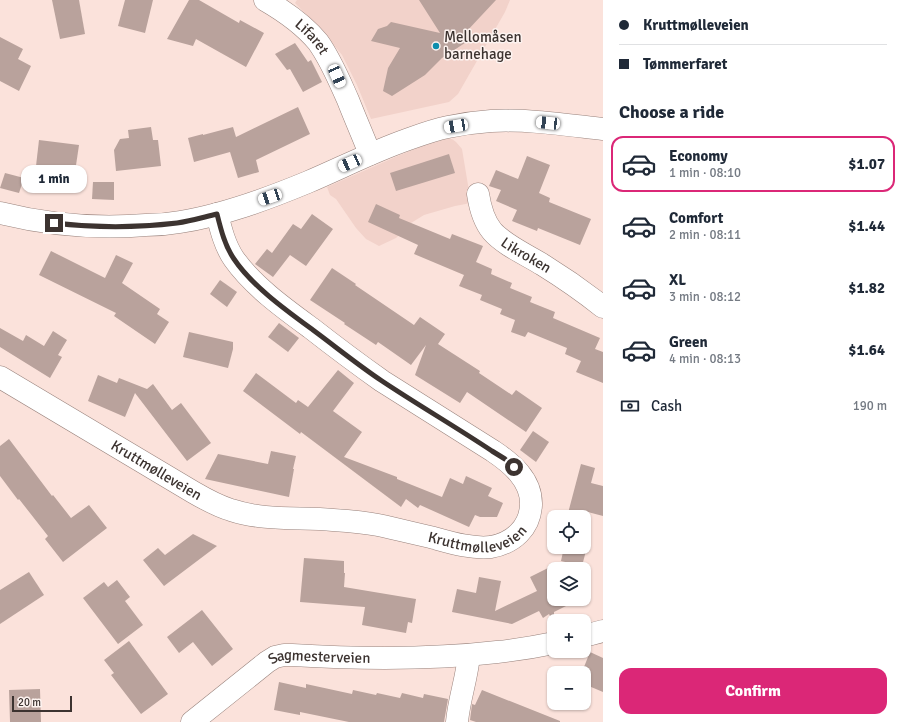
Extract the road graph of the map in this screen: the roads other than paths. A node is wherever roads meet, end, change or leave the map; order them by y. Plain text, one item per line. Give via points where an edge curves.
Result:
1 (265, 0) edge
2 (603, 129) edge
3 (370, 154) junction
4 (478, 194) dead end
5 (0, 213) edge
6 (217, 214) junction
7 (600, 298) edge
8 (0, 377) edge
9 (603, 631) edge
10 (591, 634) edge
11 (547, 645) edge
12 (469, 656) junction
13 (192, 722) edge
14 (457, 722) edge

1 - 3 street, Lifaret via 292,18 318,42 337,76
2 - 3 street via 528,121 491,121 446,127
3 - 6 street via 285,191
4 - 7 street, Likroken via 480,208 494,234 577,287
5 - 6 street via 42,222 107,227 178,223
6 - 8 street, Kruttmølleveien via 228,250 242,270 268,294 366,370 514,467 522,476 531,496 530,513 522,531 516,537 502,544 484,547 452,543 363,523 257,516 231,510 193,492
9 - 10 street
11 - 12 street, Sagmesterveien
12 - 13 street, Sagmesterveien via 275,657
12 - 14 street

